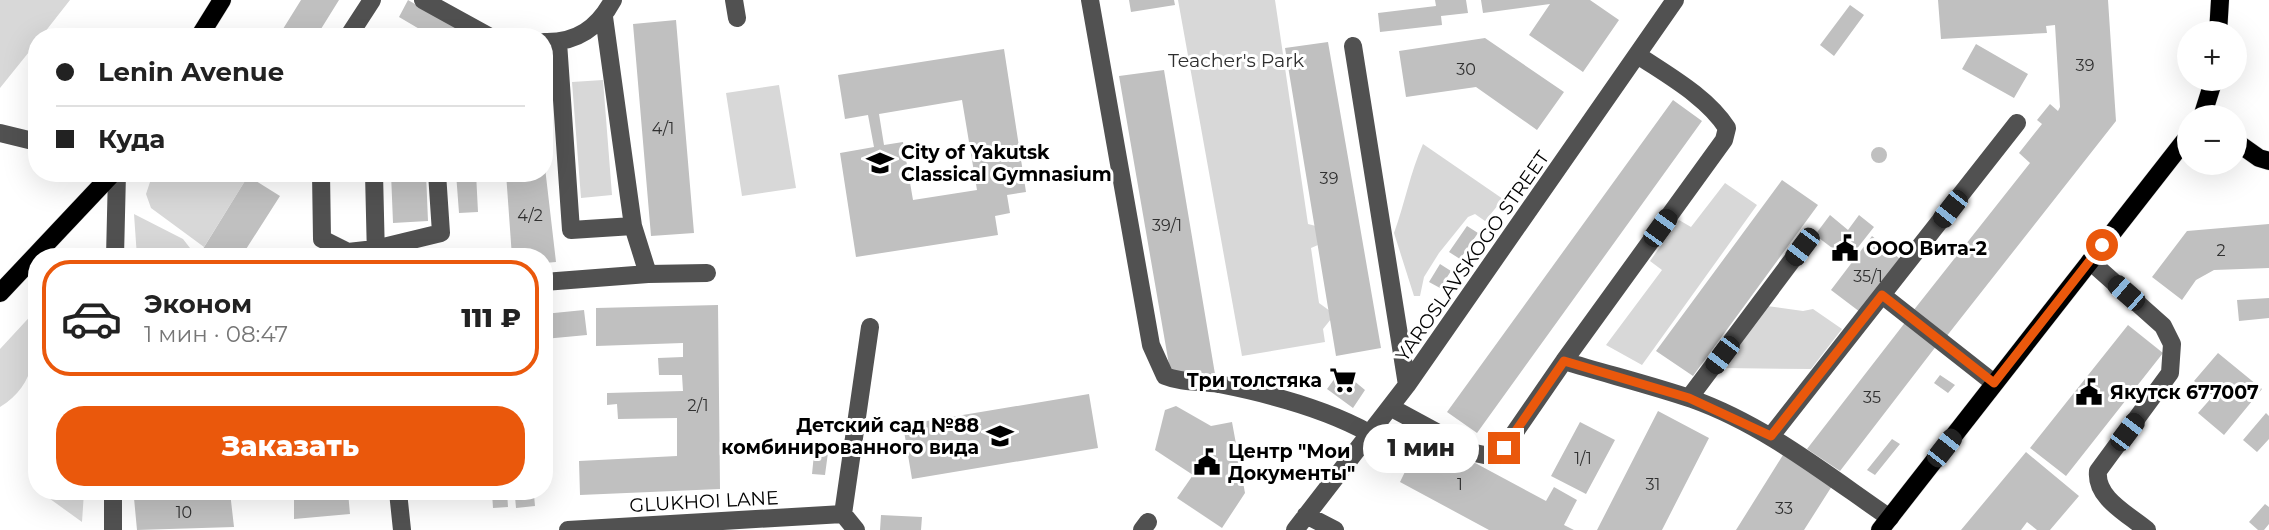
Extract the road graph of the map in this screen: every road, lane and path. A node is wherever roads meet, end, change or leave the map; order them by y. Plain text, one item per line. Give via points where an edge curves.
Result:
1 (222, 0) edge
2 (372, 0) edge
3 (423, 0) edge
4 (613, 0) edge
5 (1090, 0) edge
6 (1675, 0) edge
7 (2220, 0) edge
8 (604, 17) junction
9 (2219, 21) edge
10 (205, 28) edge
11 (354, 28) edge
12 (474, 28) edge
13 (553, 41) edge
14 (1353, 46) dead end
15 (1639, 56) junction
16 (553, 61) edge
17 (2017, 123) dead end
18 (0, 133) edge
19 (28, 140) edge
20 (2177, 150) edge
21 (2247, 150) edge
22 (2269, 160) edge
23 (106, 182) edge
24 (115, 182) edge
25 (321, 182) edge
26 (374, 182) edge
27 (438, 182) edge
28 (633, 226) junction
29 (1802, 247) dead end
30 (43, 248) edge
31 (115, 248) edge
32 (340, 248) edge
33 (376, 248) edge
34 (392, 248) edge
35 (2090, 261) junction
36 (28, 264) edge
37 (707, 273) dead end
38 (648, 274) junction
39 (553, 281) edge
40 (0, 293) edge
41 (1882, 295) junction
42 (870, 327) dead end
43 (1564, 361) junction
44 (1994, 383) junction
45 (1407, 385) junction
46 (1689, 398) junction
47 (1390, 407) junction
48 (1369, 433) junction
49 (1771, 436) junction
50 (113, 500) edge
51 (399, 500) edge
52 (843, 514) junction
53 (1306, 515) junction
54 (766, 524) edge
55 (1885, 524) edge
56 (705, 526) edge
57 (113, 530) edge
58 (402, 530) edge
59 (568, 530) edge
60 (856, 530) edge
61 (1295, 530) edge
62 (1335, 530) edge
63 (2147, 530) edge

1 - 10 main road
2 - 11 street
3 - 12 street
4 - 8 street
5 - 48 street via 1151,345 1165,376 1218,384 1336,415
6 - 15 street, YAROSLAVSKOGO STREET
7 - 9 main road
8 - 13 street via 589,32
8 - 28 street
14 - 45 street
15 - 43 street via 1681,84 1727,128 1724,140
15 - 45 street, YAROSLAVSKOGO STREET
16 - 28 street via 571,230
17 - 41 street
18 - 19 street
20 - 35 main road
21 - 22 main road
23 - 30 main road
24 - 31 street
25 - 32 street via 322,239
26 - 33 street
27 - 34 street via 441,233
28 - 38 street
29 - 46 street
35 - 44 main road
35 - 63 street via 2163,326 2172,344 2170,373 2098,471 2096,484
36 - 40 main road
37 - 38 street
38 - 39 street
41 - 44 street
41 - 49 street
42 - 52 street
43 - 46 street
43 - 47 street via 1504,448 1489,456 1475,453
44 - 55 main road
45 - 47 street, YAROSLAVSKOGO STREET
46 - 49 street
47 - 48 street, YAROSLAVSKOGO STREET
48 - 53 street, YAROSLAVSKOGO STREET
49 - 55 street
50 - 57 street
51 - 58 street
52 - 54 street, GLUKHOI LANE
52 - 60 street
53 - 61 street, YAROSLAVSKOGO STREET
53 - 62 street
54 - 56 street, GLUKHOI LANE
56 - 59 street, GLUKHOI LANE

